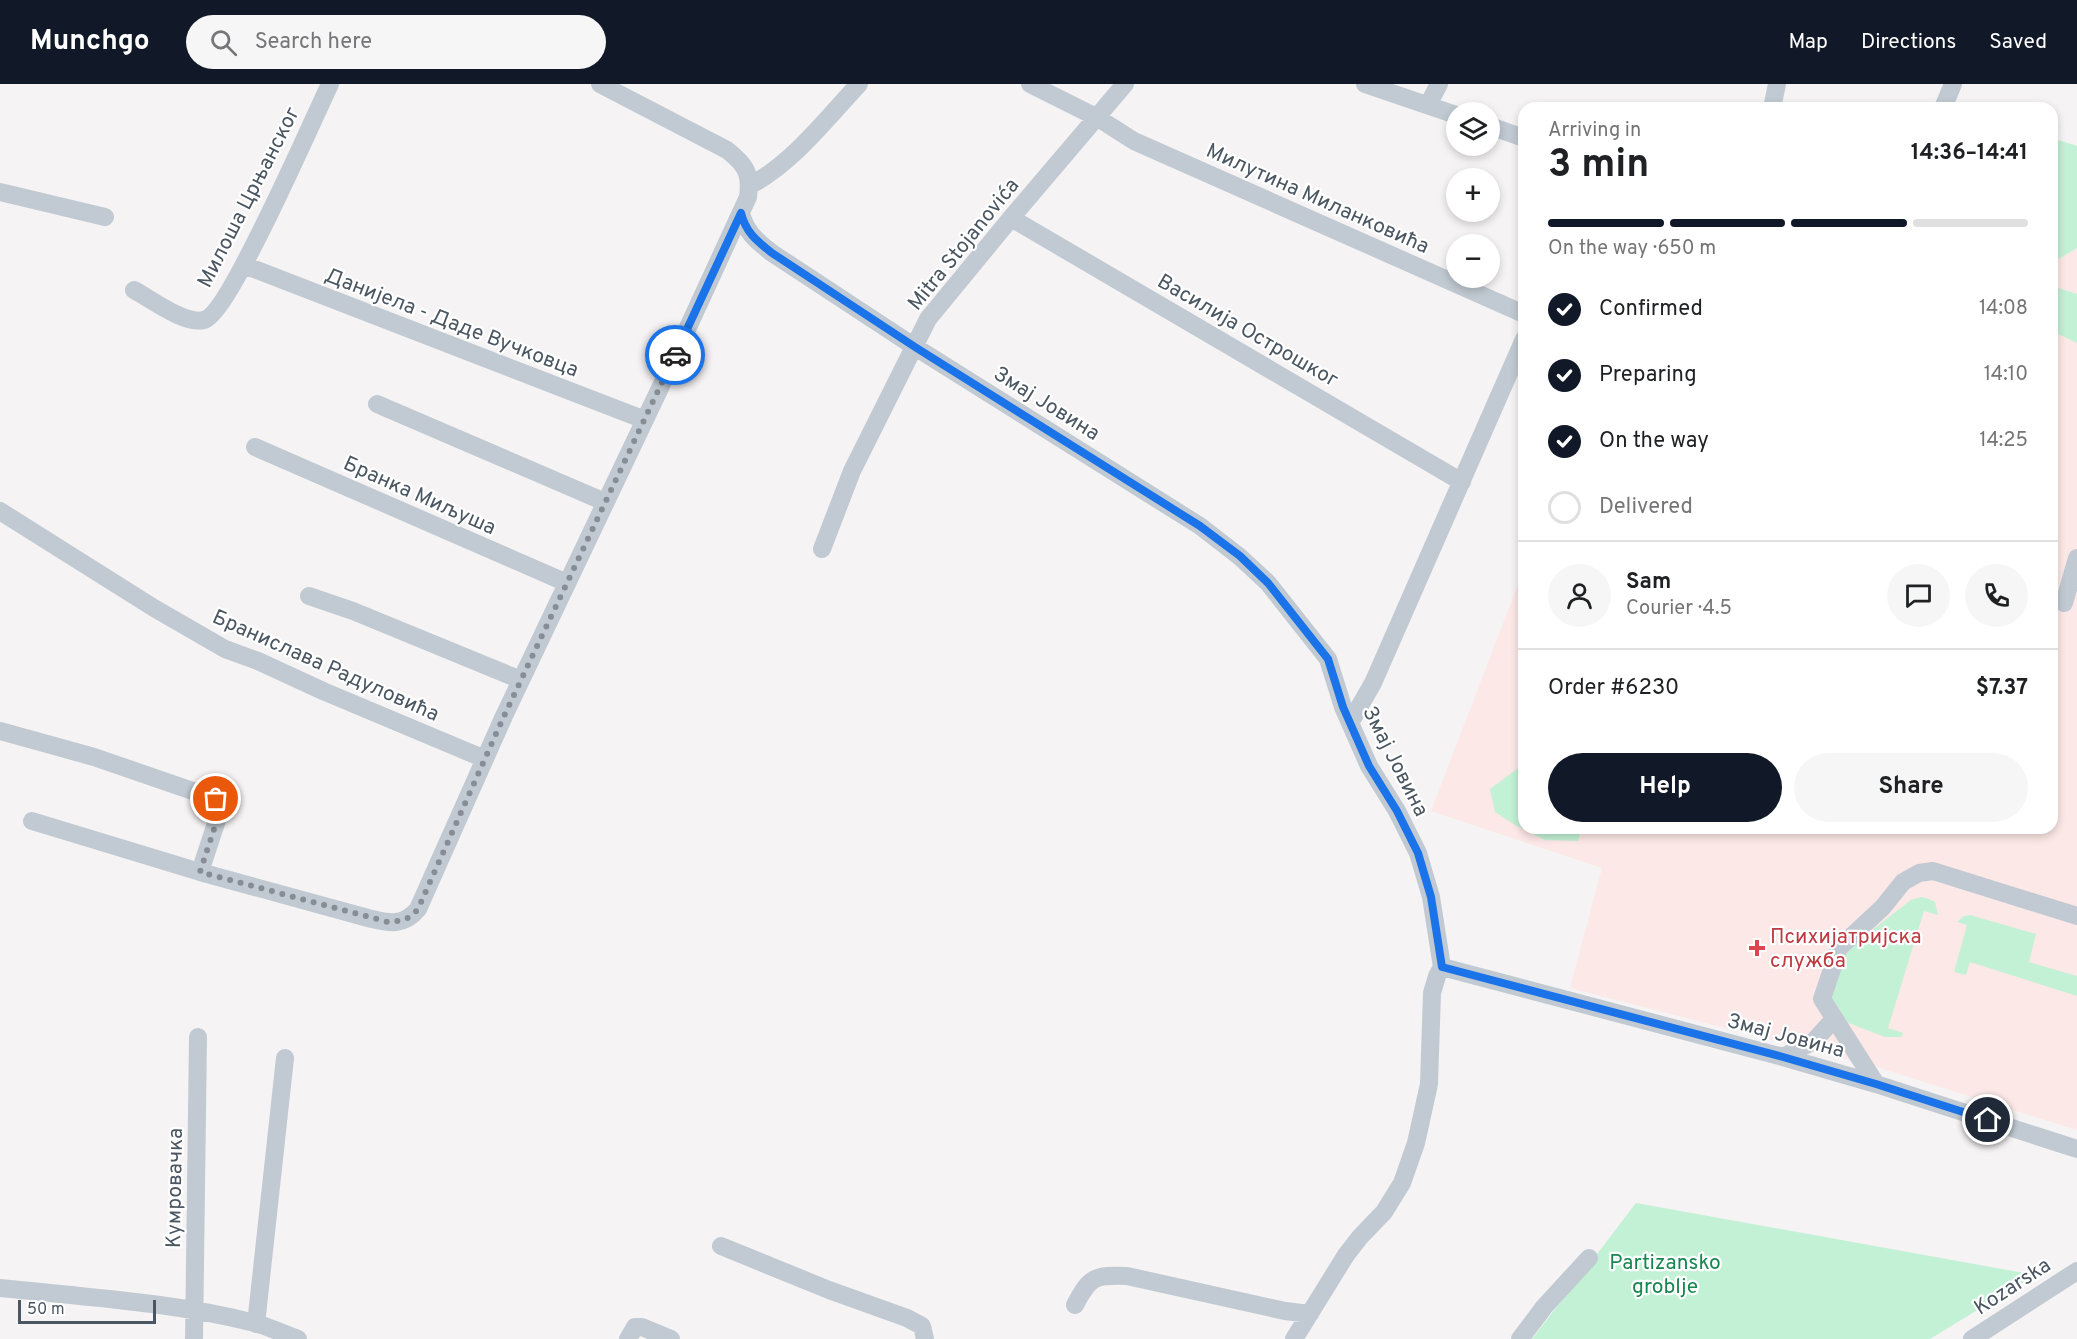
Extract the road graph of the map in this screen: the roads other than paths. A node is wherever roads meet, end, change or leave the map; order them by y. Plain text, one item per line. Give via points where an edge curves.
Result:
1 (330, 84) edge
2 (600, 84) edge
3 (859, 84) edge
4 (1030, 84) edge
5 (1125, 84) edge
6 (1365, 84) edge
7 (1439, 84) edge
8 (1777, 84) edge
9 (1953, 84) edge
10 (1773, 102) edge
11 (1945, 102) edge
12 (1428, 105) junction
13 (1446, 111) edge
14 (1098, 117) junction
15 (1500, 130) edge
16 (1518, 136) edge
17 (749, 186) junction
18 (0, 192) edge
19 (741, 213) junction
20 (105, 217) dead end
21 (1011, 218) junction
22 (244, 265) junction
23 (134, 290) dead end
24 (1518, 311) edge
25 (915, 347) junction
26 (1518, 353) edge
27 (377, 404) dead end
28 (645, 420) junction
29 (255, 447) dead end
30 (1462, 482) junction
31 (605, 502) junction
32 (0, 511) edge
33 (822, 549) dead end
34 (2077, 558) edge
35 (567, 584) junction
36 (309, 596) dead end
37 (2064, 603) dead end
38 (521, 680) junction
39 (1350, 723) junction
40 (0, 731) edge
41 (485, 759) junction
42 (32, 821) dead end
43 (200, 872) junction
44 (2077, 916) edge
45 (1442, 967) junction
46 (1834, 1019) junction
47 (198, 1037) dead end
48 (1783, 1057) junction
49 (285, 1058) dead end
50 (1876, 1084) junction
51 (2077, 1149) edge
52 (721, 1246) dead end
53 (1589, 1258) dead end
54 (2074, 1279) edge
55 (0, 1288) edge
56 (1075, 1305) dead end
57 (194, 1311) junction
58 (1310, 1314) junction
59 (256, 1324) junction
60 (194, 1339) edge
61 (298, 1339) edge
62 (628, 1339) edge
63 (671, 1339) edge
64 (925, 1339) edge
65 (1294, 1339) edge
66 (1520, 1339) edge
67 (1972, 1339) edge

1 - 22 street, Милоша Црњанског
2 - 17 street via 727,150 742,162
3 - 17 street via 784,163
4 - 14 street, Милутина Миланковића
5 - 14 street, Mitra Stojanovića
6 - 12 street
7 - 12 street
8 - 10 street
9 - 11 street
12 - 13 street
14 - 21 street, Mitra Stojanovića
14 - 24 street, Милутина Миланковића via 1134,141
15 - 16 street
17 - 19 street
18 - 20 street
19 - 25 street, Змај Јовина via 753,239
19 - 28 street
21 - 25 street, Mitra Stojanovića via 928,320
21 - 30 street, Василија Острошког
22 - 23 street, Милоша Црњанског via 208,319 183,318
22 - 28 street, Данијела - Даде Вучковца
25 - 33 street, Mitra Stojanovića via 852,471
25 - 39 street, Змај Јовина via 1200,526 1240,556 1268,583 1328,659
26 - 30 street
27 - 31 street
28 - 31 street
29 - 35 street, Бранка Миљуша
30 - 39 street via 1373,683
31 - 35 street
32 - 41 street, Бранислава Радуловића via 225,649
34 - 37 street
35 - 38 street
36 - 38 street
38 - 41 street
39 - 45 street, Змај Јовина via 1369,766 1418,853 1431,897
40 - 43 street via 94,757 216,799 220,811
41 - 43 street via 418,909 402,921 388,922
42 - 43 street
44 - 46 street via 1933,871 1919,873 1903,882 1883,907 1839,948 1822,999
45 - 48 street, Змај Јовина
45 - 58 street via 1432,993 1429,1084 1402,1183 1384,1212 1346,1255
46 - 48 street via 1814,1041
46 - 50 street
47 - 57 street, Кумровачка
48 - 50 street, Змај Јовина
49 - 59 street
50 - 51 street, Змај Јовина
52 - 64 street via 907,1318 922,1326
53 - 66 street
54 - 67 street, Kozarska
55 - 57 street
56 - 58 street via 1085,1285 1102,1275 1127,1276
57 - 59 street
57 - 60 street, Кумровачка
58 - 65 street
59 - 61 street
62 - 63 street via 635,1328 642,1327

